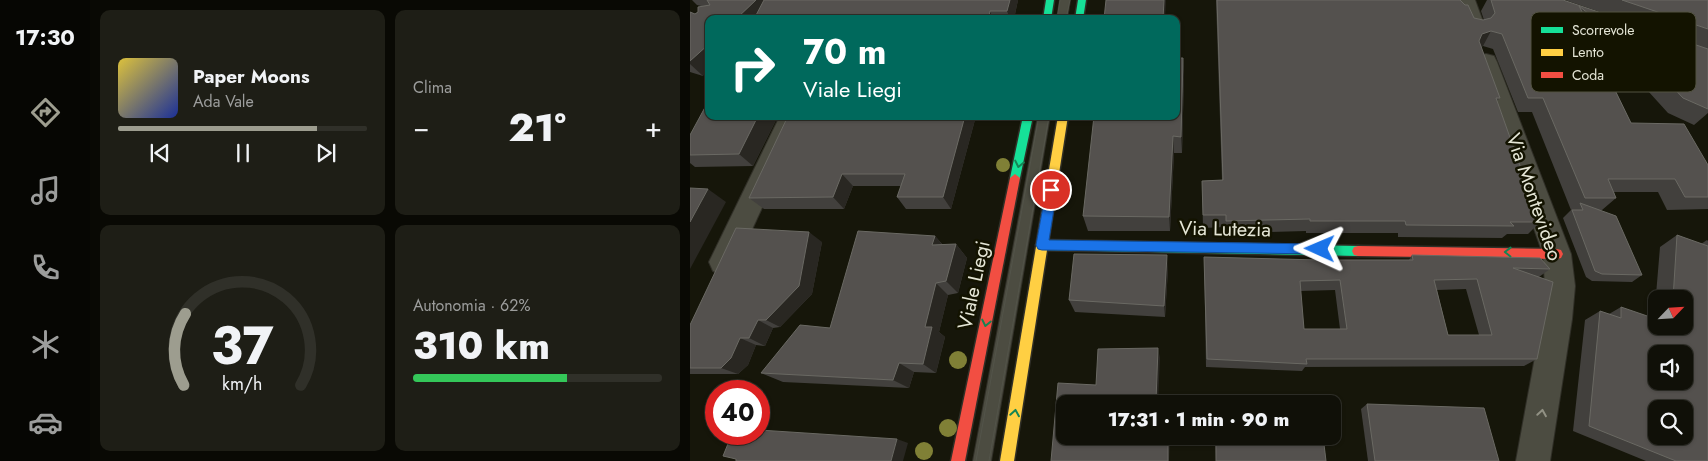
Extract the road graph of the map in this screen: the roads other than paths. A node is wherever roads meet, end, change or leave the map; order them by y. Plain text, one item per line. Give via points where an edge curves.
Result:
1 (1050, 0) edge
2 (1065, 0) edge
3 (1082, 0) edge
4 (1465, 0) edge
5 (1048, 15) edge
6 (1063, 15) edge
7 (1080, 15) edge
8 (1474, 27) edge
9 (1483, 56) edge
10 (790, 120) edge
11 (1027, 120) edge
12 (1043, 120) edge
13 (1062, 120) edge
14 (1042, 245) junction
15 (1557, 254) junction
16 (711, 287) edge
17 (958, 461) edge
18 (982, 461) edge
19 (1008, 461) edge
20 (1534, 461) edge

1 - 5 main road
2 - 6 lane
3 - 7 main road
4 - 8 street
9 - 15 street, Via Montevideo
10 - 16 street
11 -> 17 main road, Viale Liegi
12 - 18 lane, Viale Liegi
13 - 14 main road
15 -> 14 main road, Via Lutezia
19 -> 14 main road
20 -> 15 street, Via Montevideo via 1560,286

